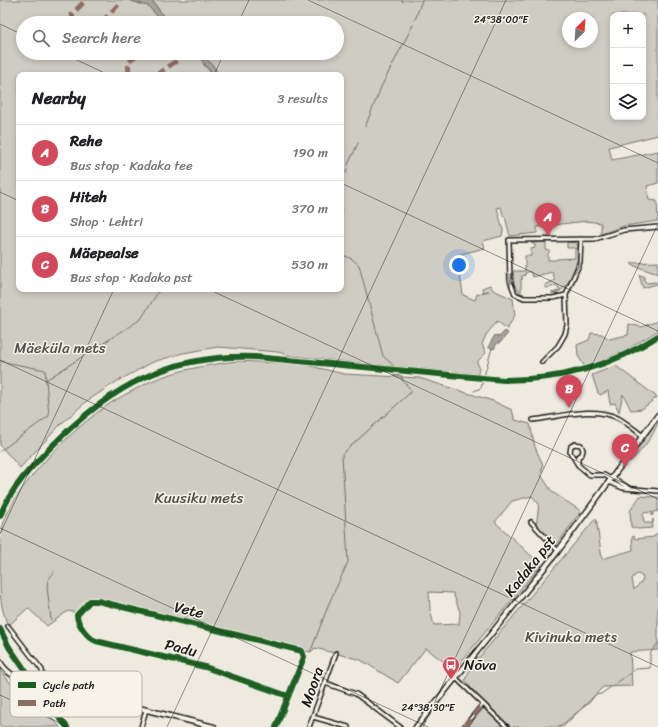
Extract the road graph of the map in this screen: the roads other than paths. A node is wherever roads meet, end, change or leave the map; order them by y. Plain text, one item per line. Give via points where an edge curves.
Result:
1 (658, 227) edge
2 (581, 239) junction
3 (566, 295) junction
4 (542, 362) dead end
5 (658, 416) edge
6 (533, 420) dead end
7 (643, 436) junction
8 (570, 453) junction
9 (578, 457) junction
10 (578, 465) junction
11 (611, 480) junction
12 (631, 488) junction
13 (658, 491) edge
14 (531, 522) dead end
15 (558, 551) junction
16 (77, 617) joint
17 (8, 626) dead end
18 (336, 654) dead end
19 (0, 662) edge
20 (42, 671) edge
21 (10, 673) edge
22 (456, 678) junction
23 (326, 683) junction
24 (288, 696) junction
25 (483, 704) junction
26 (142, 709) edge
27 (146, 710) junction
28 (313, 717) junction
29 (141, 727) edge
30 (214, 727) edge
31 (276, 727) edge
32 (310, 727) edge
33 (348, 727) edge
34 (400, 727) edge
35 (416, 727) edge
36 (464, 727) edge
37 (507, 727) edge

1 - 2 street via 624,230 601,238
3 -> 2 street via 580,262
2 -> 3 street via 509,240 510,281 515,294 524,298 553,298
3 - 4 street via 565,334 558,346
5 - 7 main road, Kadaka pst
6 - 7 street via 602,414 617,418
7 - 11 main road, Kadaka pst
8 - 9 street
8 - 9 street via 573,445 581,445 583,452
8 - 10 street
9 - 10 street
10 - 11 street via 590,475 604,474
11 - 12 street
11 - 12 street via 622,488
11 - 15 main road, Kadaka pst
12 - 13 street
14 - 15 street
15 - 22 main road, Kadaka pst
16 - 24 street, Padu via 90,638 96,641 205,667
16 - 24 street, Vete via 90,601 98,601 302,651 304,657
17 - 20 street
18 - 23 street, Moora
19 - 21 main road
22 - 25 street
22 - 35 main road, Kadaka pst
23 - 28 street, Moora
23 - 34 street via 356,694
24 - 31 street
25 - 36 street
25 - 37 street
26 - 27 main road
27 - 29 street
27 - 30 main road
28 - 32 street, Moora
28 - 33 street

